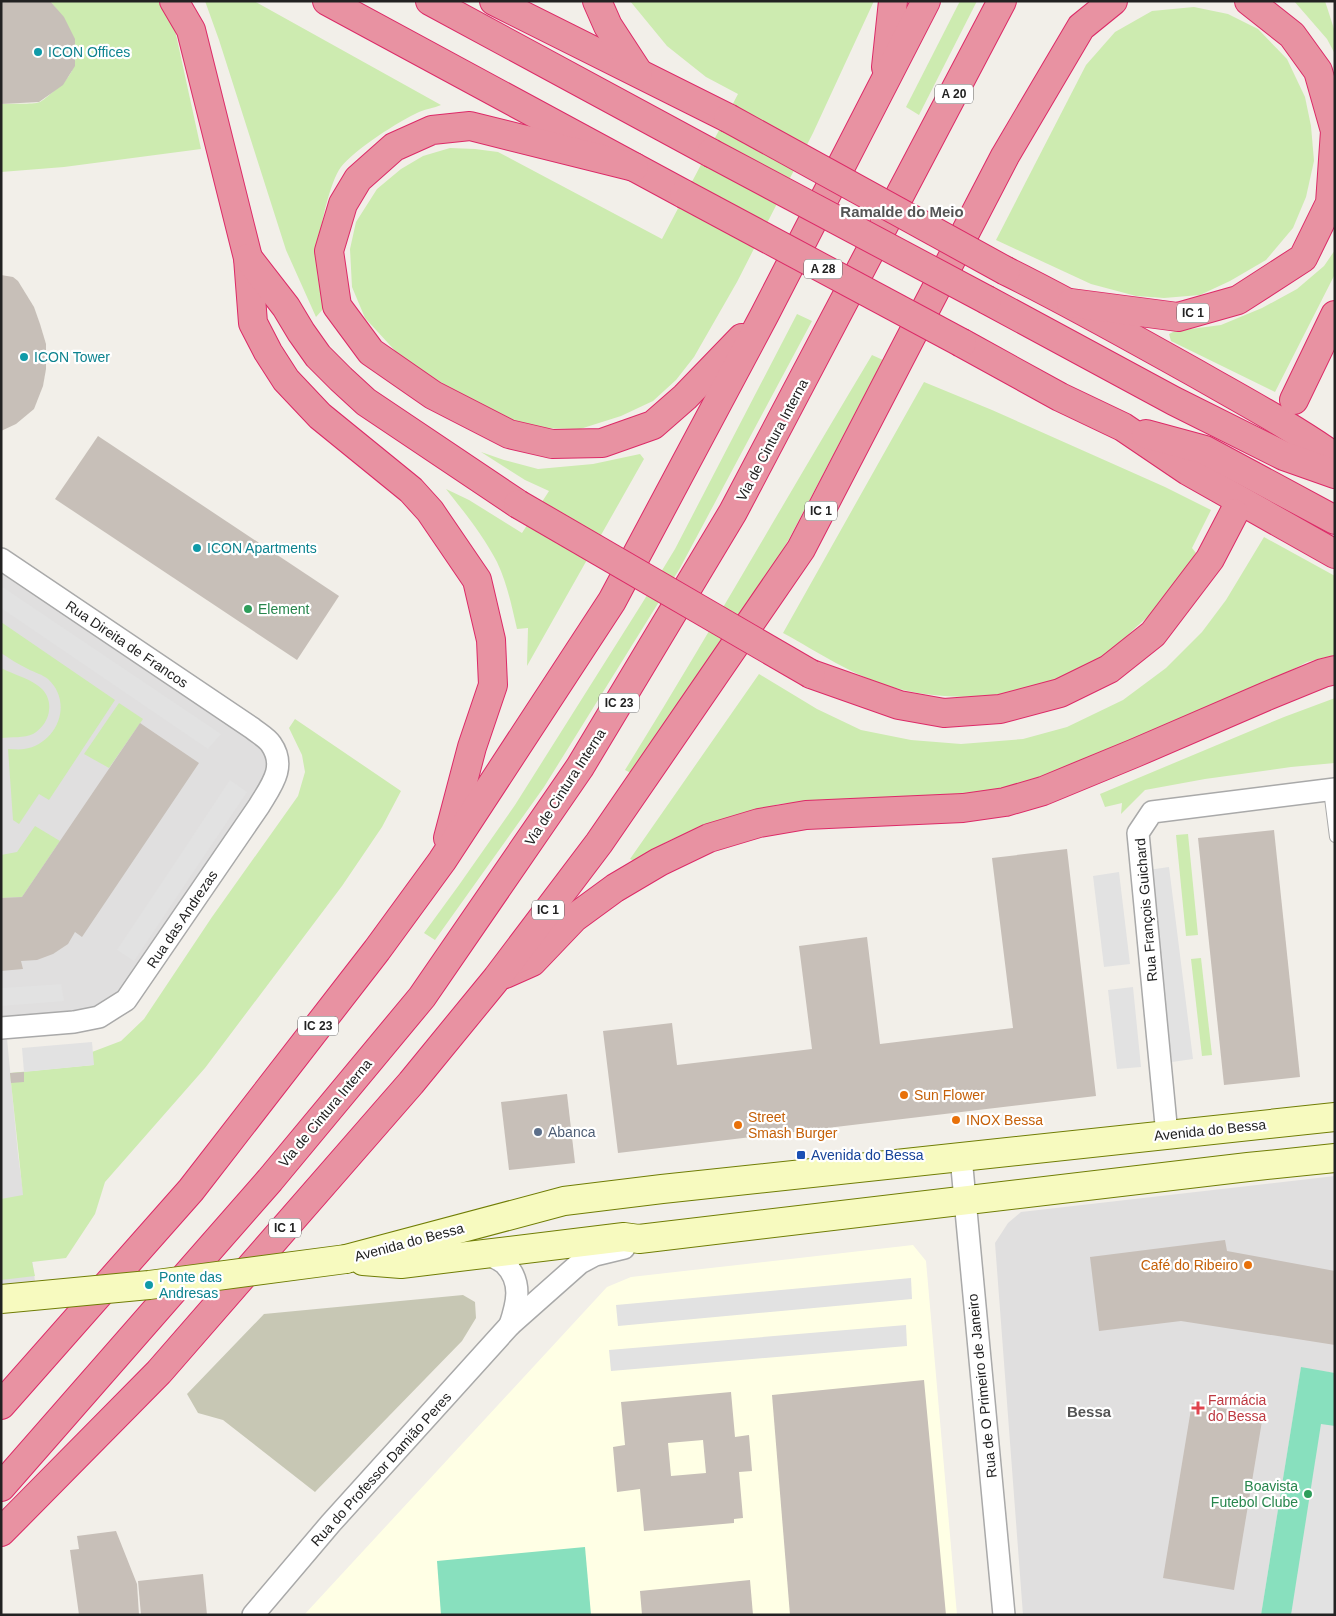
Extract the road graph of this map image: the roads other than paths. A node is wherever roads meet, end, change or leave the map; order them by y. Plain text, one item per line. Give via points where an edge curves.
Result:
1 (174, 1) edge
2 (327, 1) edge
3 (430, 1) edge
4 (494, 1) edge
5 (597, 1) edge
6 (893, 1) edge
7 (926, 1) edge
8 (1002, 1) edge
9 (1113, 1) edge
10 (1249, 1) edge
11 (639, 74) junction
12 (884, 83) junction
13 (634, 167) junction
14 (905, 187) joint
15 (248, 258) junction
16 (1071, 303) junction
17 (765, 314) junction
18 (1335, 315) edge
19 (1294, 400) dead end
20 (1123, 427) junction
21 (1284, 456) junction
22 (1335, 457) edge
23 (1335, 474) edge
24 (1335, 490) edge
25 (1234, 513) dead end
26 (1335, 520) edge
27 (1335, 554) edge
28 (1, 559) edge
29 (1335, 670) edge
30 (252, 728) joint
31 (1332, 790) edge
32 (1335, 837) edge
33 (442, 861) junction
34 (497, 978) junction
35 (1, 1028) edge
36 (1335, 1117) edge
37 (1167, 1134) junction
38 (961, 1157) junction
39 (1335, 1158) edge
40 (965, 1201) junction
41 (639, 1239) junction
42 (488, 1254) junction
43 (346, 1259) junction
44 (1, 1299) edge
45 (510, 1325) junction
46 (1, 1405) edge
47 (1, 1487) edge
48 (1, 1532) edge
49 (254, 1615) edge
50 (1004, 1615) edge

1 - 15 highway via 191,30
2 - 13 highway, A 28
3 - 21 highway, bridge via 1174,402
4 - 11 highway
5 - 11 highway via 608,26
6 - 12 highway
7 - 12 highway
8 - 14 highway, Via de Cintura Interna / A 20
9 - 34 highway, IC 1 via 1081,27 1005,156 801,549 599,842
10 - 16 highway, IC 1 via 1292,34 1318,71 1334,131 1330,203 1303,258 1238,300 1178,317
11 - 16 highway, bridge via 728,118 1006,271
12 - 17 highway, IC 23
13 - 17 highway via 470,126 432,130 394,147 358,179 343,204 329,251 337,306 371,352 433,395 509,434 552,444 602,443 653,425 686,397
13 - 20 highway, A 28, bridge via 1060,397
14 - 47 highway, Via de Cintura Interna / IC 23 via 723,529 580,767 428,988 270,1180
15 - 25 highway, bridge via 318,356 366,402 518,504 811,674 899,705 944,713 1000,709 1060,693 1109,669 1153,634 1210,559
15 - 33 highway via 253,323 286,380 320,416 411,490 430,510 477,580 491,640 493,685 472,747
16 - 22 highway via 1302,433
17 - 33 highway, IC 23 via 612,601
18 - 19 highway
20 - 26 highway via 1205,450
20 - 27 highway via 1188,471
21 - 23 highway
21 - 24 highway
28 - 30 street, Rua Direita de Francos
29 - 34 highway via 1043,791 1005,802 963,808 806,815 759,823 709,838 615,888 574,918 532,962
30 - 35 street, Rua das Andrezas via 270,742 277,757 276,778 126,1000 99,1017
31 - 32 lane
31 - 37 street, Rua François Guichard via 1152,812 1138,832
33 - 46 highway, IC 23 via 191,1190
34 - 48 highway, IC 1 via 411,1083 159,1372
36 - 37 main road, Avenida do Bessa
37 - 38 main road, Avenida do Bessa
38 - 40 street, Rua de O Primeiro de Janeiro
38 - 43 main road, Avenida do Bessa via 564,1201
39 - 40 main road, Avenida do Bessa
40 - 41 main road, Avenida do Bessa
40 - 50 street, Rua de O Primeiro de Janeiro
41 - 42 main road, Avenida do Bessa via 624,1237
41 - 45 street, Rua do Professor Damião Peres via 625,1248 595,1255 580,1263
42 - 43 main road, Avenida do Bessa via 401,1264
42 - 45 street, Rua do Professor Damião Peres via 505,1264 515,1279 518,1300
43 - 44 main road, Avenida do Bessa, bridge via 149,1285
45 - 49 street, Rua do Professor Damião Peres via 331,1523

